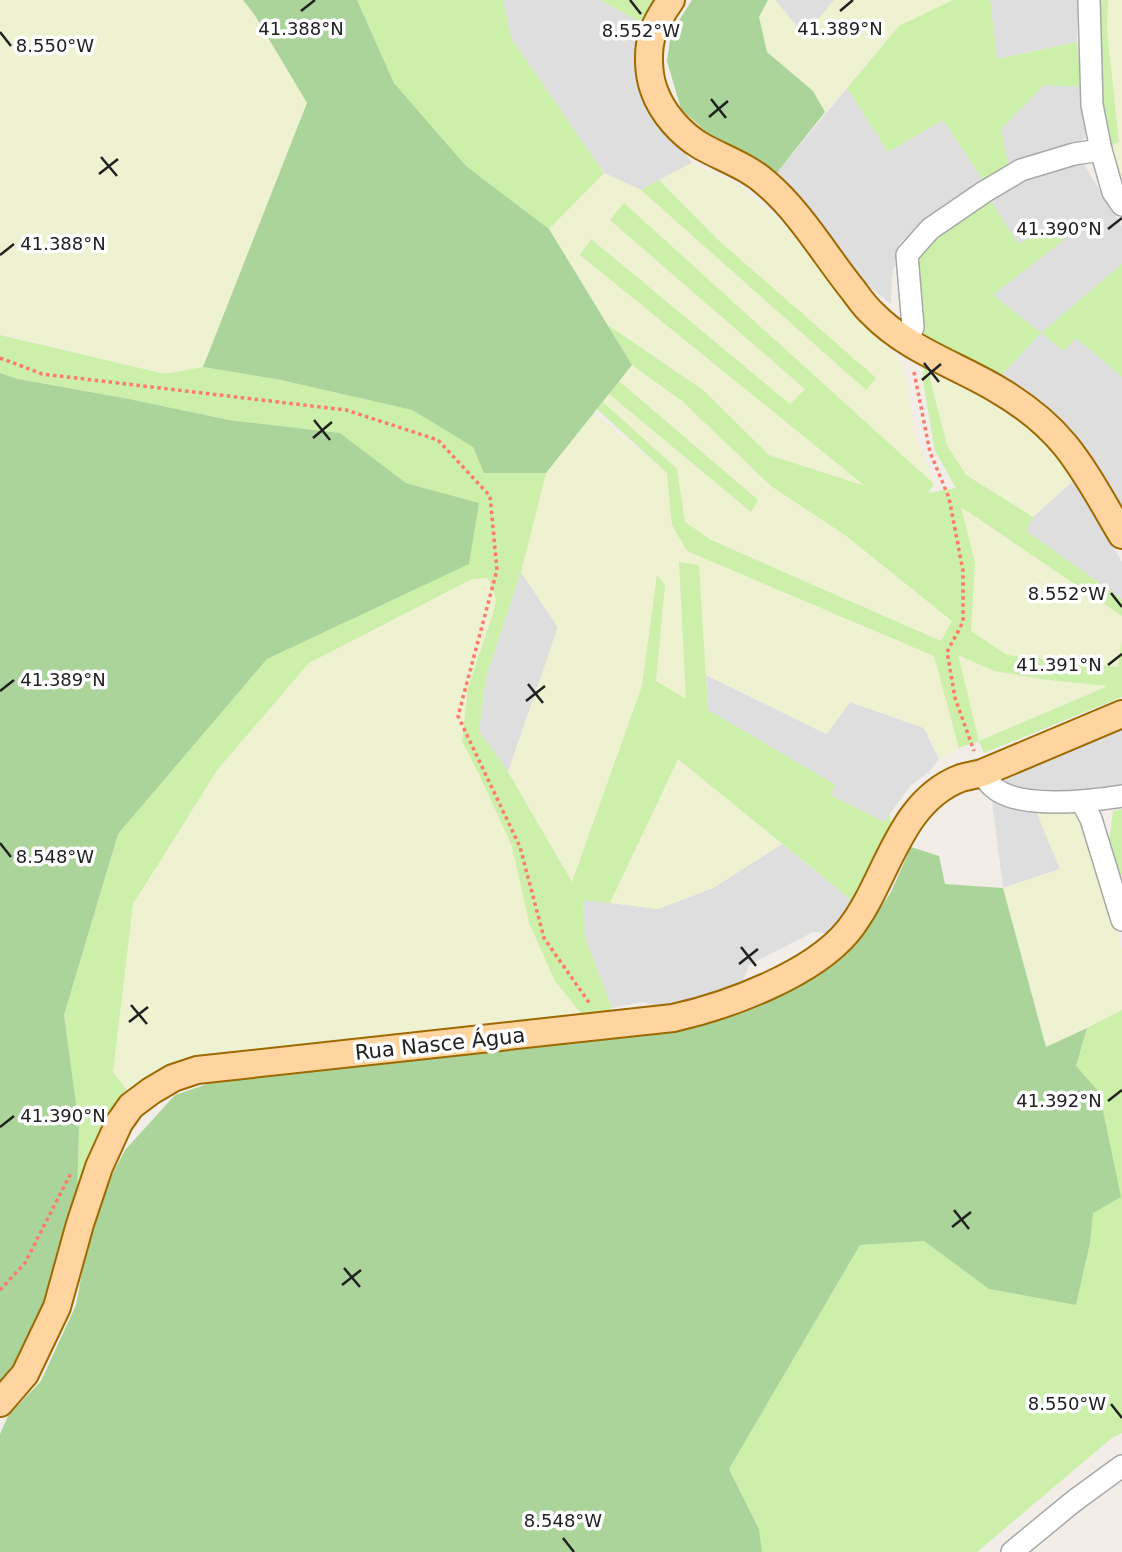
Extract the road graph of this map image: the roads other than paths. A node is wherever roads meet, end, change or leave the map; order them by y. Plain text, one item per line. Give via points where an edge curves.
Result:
1 (671, 0) edge
2 (1089, 0) edge
3 (1101, 150) junction
4 (1122, 205) edge
5 (908, 342) junction
6 (1122, 535) edge
7 (1122, 714) edge
8 (982, 773) junction
9 (1122, 796) edge
10 (1082, 802) junction
11 (1122, 920) edge
12 (0, 1403) edge
13 (1122, 1466) edge
14 (1012, 1552) edge

1 - 5 main road via 653,33 649,61 654,91 671,120 699,145 763,180 809,230 872,314
2 - 3 street via 1092,105
3 - 4 street via 1113,192
3 - 5 street via 1021,170 930,229 907,255 913,327
5 - 6 main road via 995,388 1054,433 1077,461
7 - 8 main road, Rua Nasce Água
8 - 10 street via 993,788 1018,800
8 - 12 main road, Rua Nasce Água via 959,779 920,808 858,918 832,948 768,985 711,1007 673,1018 197,1070 151,1091 131,1106 107,1145 57,1307 25,1374
9 - 10 street
10 - 11 street
13 - 14 street

